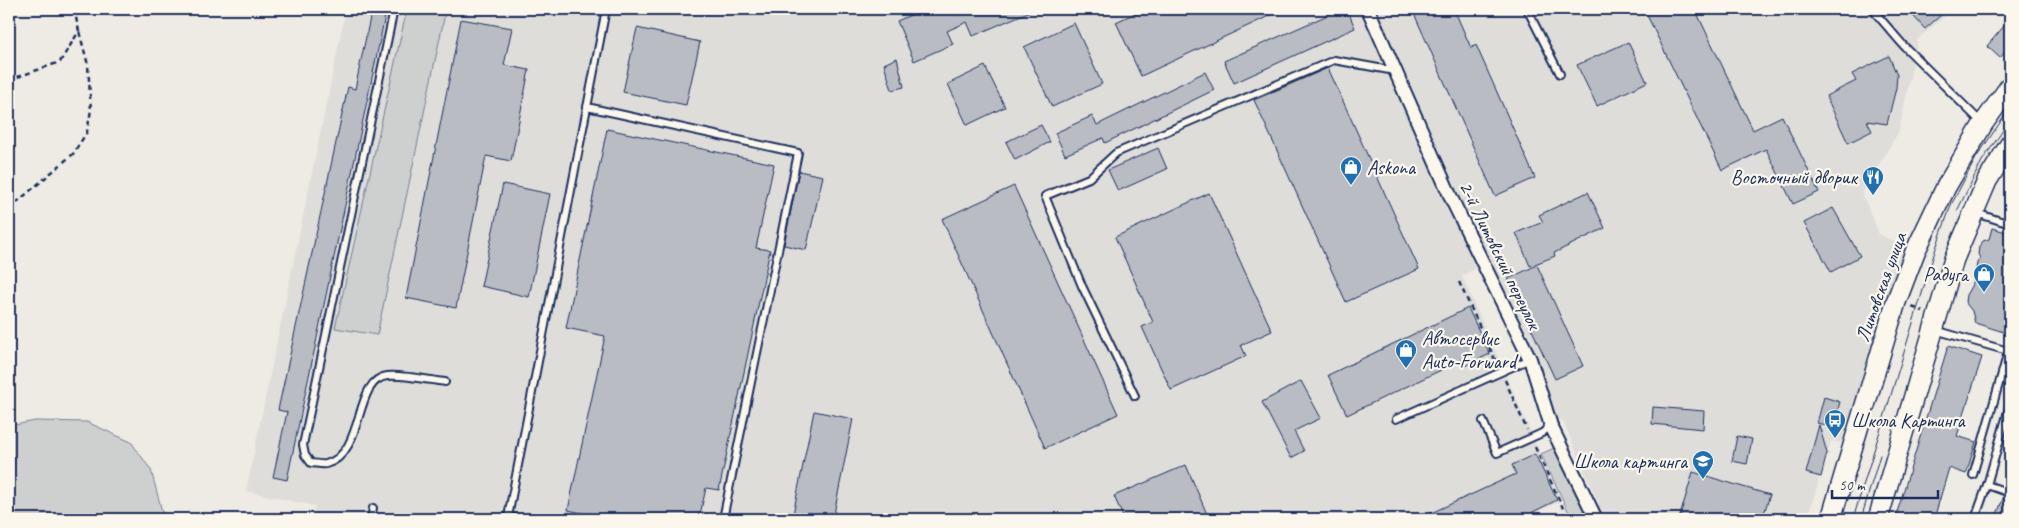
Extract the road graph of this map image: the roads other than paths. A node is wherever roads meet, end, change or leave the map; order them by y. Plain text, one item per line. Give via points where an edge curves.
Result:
1 (394, 9) edge
2 (606, 9) edge
3 (1368, 9) edge
4 (1527, 9) edge
5 (1872, 9) edge
6 (1395, 70) junction
7 (1560, 74) dead end
8 (2010, 86) edge
9 (587, 108) junction
10 (1983, 124) junction
11 (2010, 144) edge
12 (1974, 212) junction
13 (2010, 224) edge
14 (1935, 323) junction
15 (2009, 348) edge
16 (1530, 359) junction
17 (445, 382) dead end
18 (1135, 396) dead end
19 (2010, 404) edge
20 (1396, 420) dead end
21 (1483, 421) dead end
22 (1551, 426) junction
23 (1973, 475) dead end
24 (1987, 485) junction
25 (2010, 493) edge
26 (373, 508) dead end
27 (371, 519) edge
28 (522, 519) edge
29 (723, 519) edge
30 (1596, 519) edge
31 (1830, 519) edge
32 (1878, 519) edge
33 (1975, 519) edge

1 - 17 lane via 303,445 305,455 311,462 326,464 342,454 353,437 373,382 386,376
2 - 9 lane
3 - 6 street, 2-й Литовский переулок
4 - 7 lane
5 - 10 lane via 1904,46
6 - 16 street, 2-й Литовский переулок via 1453,202
6 - 18 lane via 1334,60 1116,153 1089,178 1045,196 1082,286
8 - 10 main road, Литовская улица
9 - 28 lane via 508,517
9 - 29 lane via 798,153
10 - 31 main road, Литовская улица via 1946,187 1915,252 1896,302
11 - 12 main road via 1986,182
12 - 13 lane
12 - 14 main road via 1954,259
14 - 15 lane
14 - 32 main road
15 - 23 lane
16 - 20 lane
16 - 22 street, 2-й Литовский переулок
19 - 24 lane
21 - 22 lane via 1497,452
22 - 30 street, 2-й Литовский переулок
24 - 25 lane
24 - 33 lane
26 - 27 lane

